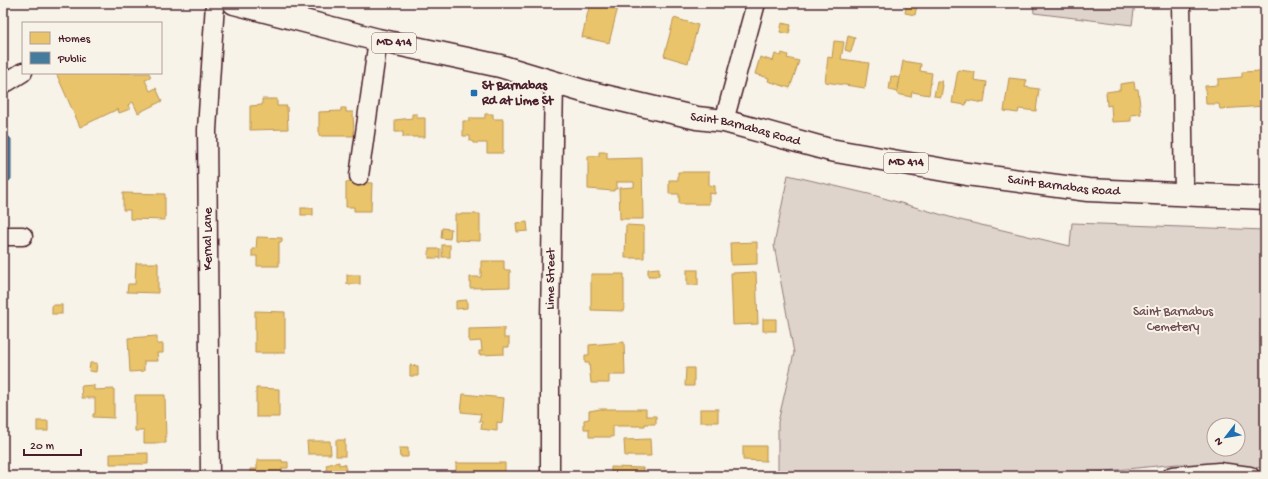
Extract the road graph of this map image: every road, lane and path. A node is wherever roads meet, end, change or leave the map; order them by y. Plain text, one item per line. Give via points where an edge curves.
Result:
1 (215, 3) edge
2 (234, 3) edge
3 (756, 3) edge
4 (1181, 3) edge
5 (378, 40) junction
6 (22, 73) edge
7 (554, 81) junction
8 (3, 82) edge
9 (724, 121) junction
10 (359, 176) dead end
11 (1184, 195) junction
12 (1265, 198) edge
13 (3, 236) edge
14 (23, 236) dead end
15 (210, 476) edge
16 (550, 476) edge
17 (1172, 476) edge
18 (1250, 476) edge

1 - 15 street, Kernal Lane via 207,130
2 - 5 main road, Saint Barnabas Road / MD 414
3 - 9 street
4 - 11 street
5 - 7 main road, Saint Barnabas Road / MD 414 via 500,66
5 - 10 street
6 - 8 street
7 - 9 main road, Saint Barnabas Road / MD 414 via 584,91 697,118
7 - 16 street, Lime Street
9 - 11 main road, Saint Barnabas Road / MD 414 via 830,150 966,174 1088,190
11 - 12 main road, Saint Barnabas Road / MD 414
13 - 14 street
17 - 18 street via 1219,472

